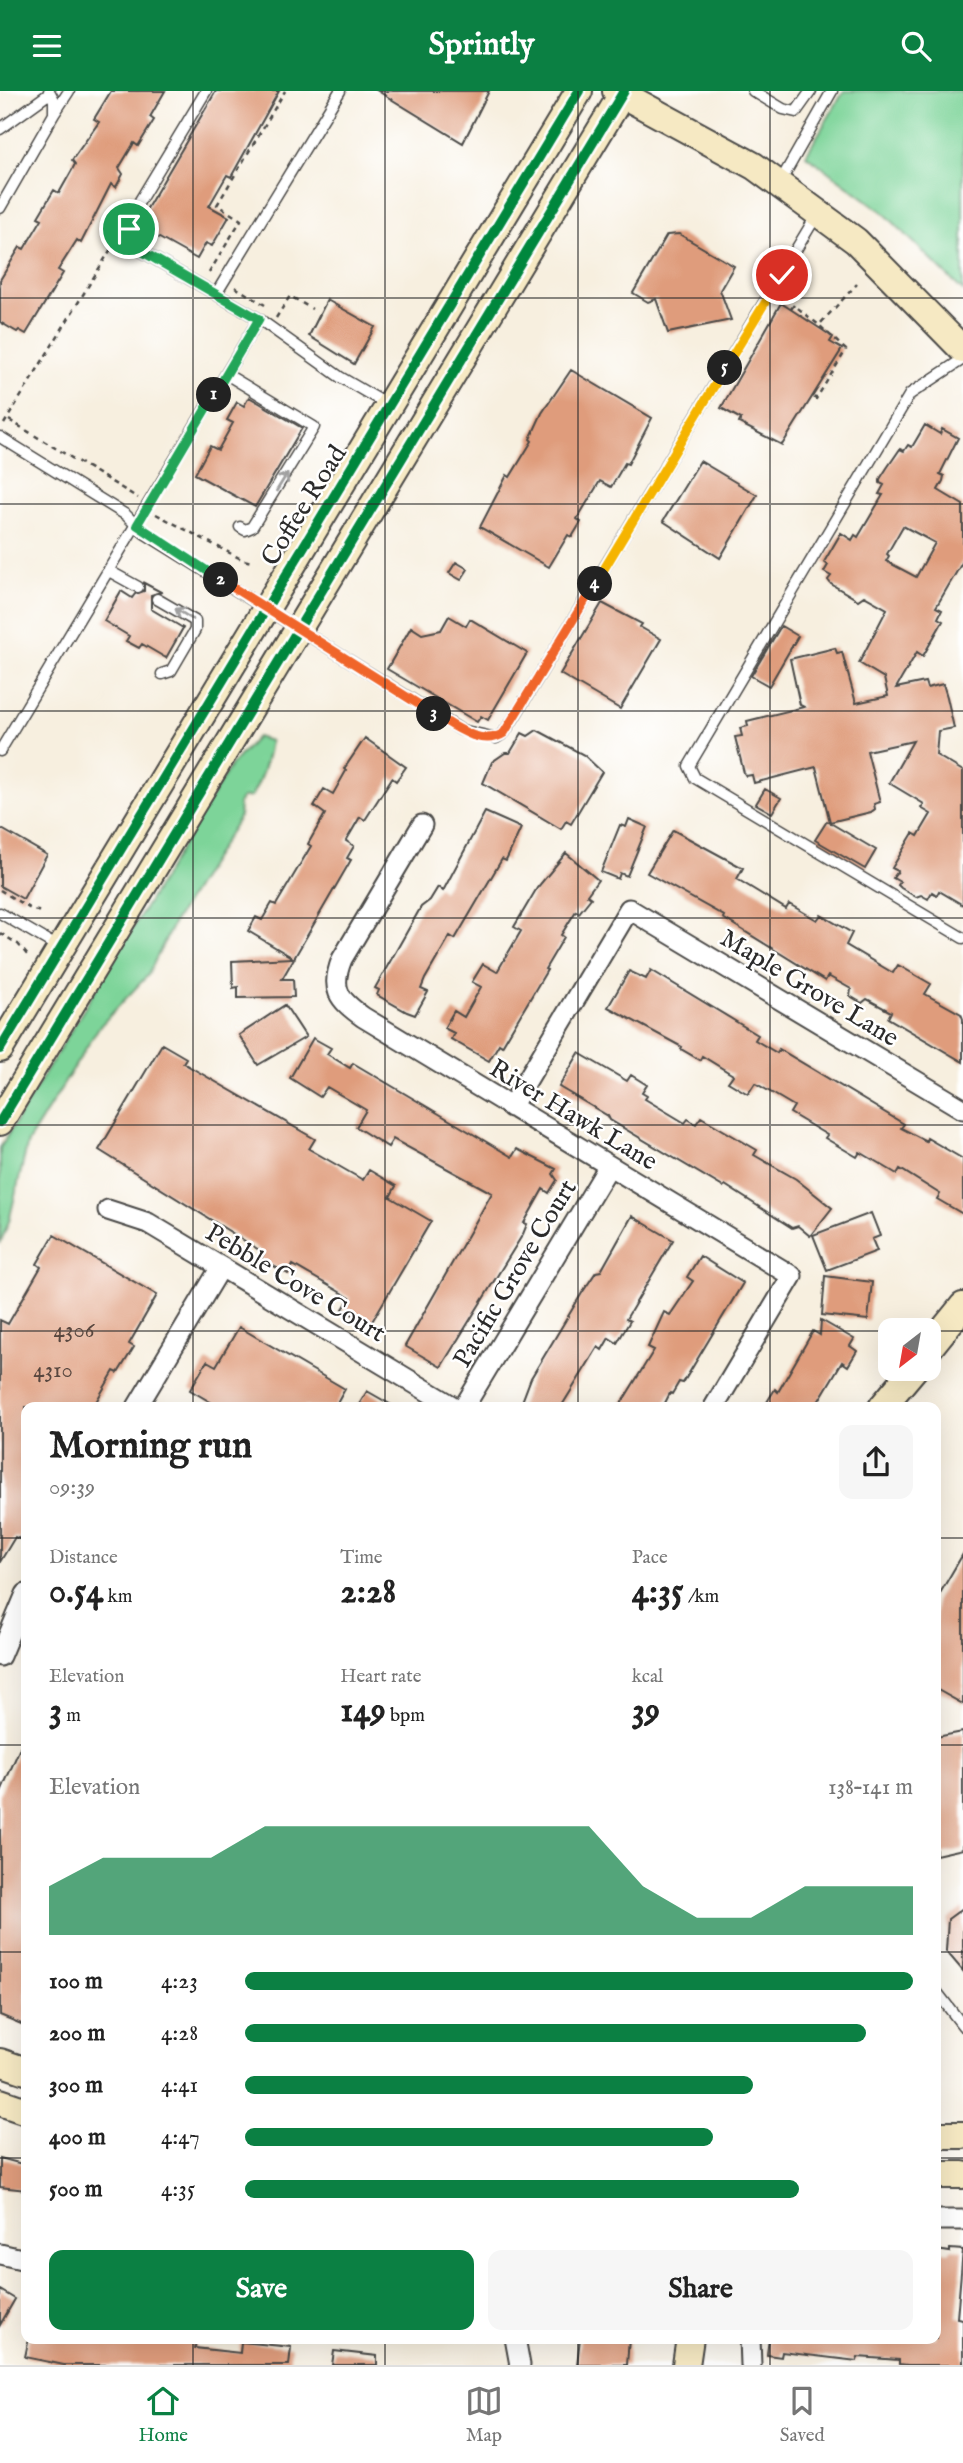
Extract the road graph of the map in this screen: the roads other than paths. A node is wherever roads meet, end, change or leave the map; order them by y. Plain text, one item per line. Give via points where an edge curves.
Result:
1 (69, 91) edge
2 (206, 91) edge
3 (340, 91) edge
4 (579, 91) edge
5 (753, 91) edge
6 (811, 91) edge
7 (832, 91) edge
8 (49, 92) edge
9 (620, 92) edge
10 (54, 114) junction
11 (0, 129) edge
12 (779, 184) junction
13 (3, 194) edge
14 (0, 208) edge
15 (818, 213) junction
16 (216, 294) junction
17 (259, 319) junction
18 (963, 349) edge
19 (963, 359) edge
20 (226, 374) junction
21 (391, 407) junction
22 (0, 437) edge
23 (137, 525) junction
24 (240, 527) dead end
25 (109, 571) junction
26 (138, 587) dead end
27 (158, 599) dead end
28 (266, 608) junction
29 (298, 629) junction
30 (162, 674) dead end
31 (0, 751) edge
32 (422, 825) dead end
33 (0, 913) edge
34 (963, 938) edge
35 (60, 949) junction
36 (0, 1049) edge
37 (510, 1107) junction
38 (963, 1109) edge
39 (0, 1122) edge
40 (609, 1166) junction
41 (108, 1210) dead end
42 (221, 1267) junction
43 (963, 1306) edge
44 (942, 1332) edge
45 (904, 1381) edge
46 (140, 1402) edge
47 (446, 1402) edge
48 (467, 1402) edge
49 (717, 1402) edge
50 (886, 1402) edge
51 (21, 1606) edge
52 (0, 1656) edge
53 (941, 1997) edge
54 (963, 2025) edge
55 (0, 2062) edge
56 (21, 2069) edge
57 (0, 2084) edge
58 (21, 2087) edge
59 (0, 2102) edge
60 (21, 2109) edge
61 (941, 2135) edge
62 (963, 2135) edge
63 (941, 2175) edge
64 (963, 2175) edge
65 (941, 2220) edge
66 (963, 2221) edge
67 (0, 2254) edge
68 (21, 2259) edge
69 (517, 2344) edge
70 (689, 2344) edge
71 (750, 2344) edge
72 (520, 2365) edge
73 (686, 2365) edge
74 (751, 2365) edge

1 - 10 lane
2 - 16 lane via 133,212 129,229 131,245
3 - 16 lane
4 - 21 main road, Coffee Road
5 - 6 lane via 796,112
7 - 12 lane
8 - 10 lane
8 - 11 lane
9 - 12 main road
9 - 29 main road
10 - 13 lane
12 - 15 main road
13 - 14 lane
15 - 18 main road via 856,240
15 - 29 lane via 504,733 496,739 461,730
16 - 17 lane
17 - 20 lane
17 - 21 lane via 368,396
19 - 34 lane via 910,394 689,767 695,778
20 - 23 lane
24 -> 20 lane via 253,527 314,427
21 - 28 main road, Coffee Road
22 - 23 lane
23 - 25 lane
23 - 28 lane
25 - 26 lane
25 - 31 lane
30 -> 27 lane via 171,671 195,630 195,621
28 - 29 lane
28 - 35 main road, Coffee Road
29 - 39 main road
32 - 37 street, River Hawk Lane via 342,959 336,990 346,1005 363,1017
33 - 35 lane
35 - 36 main road, Coffee Road
37 - 38 street, Maple Grove Lane via 629,909
37 - 40 street, River Hawk Lane
40 - 48 street, Pacific Grove Court
40 - 49 street, River Hawk Lane via 792,1276
41 - 42 street, Pebble Cove Court via 148,1223
42 - 46 street
42 - 47 street, Pebble Cove Court
43 - 44 main road
45 - 50 main road
51 - 52 street
53 - 54 lane
55 - 56 main road
57 - 58 main road
59 - 60 main road
61 - 62 main road
63 - 64 main road
65 - 66 street
67 - 68 street
69 - 72 street
70 - 73 main road
71 - 74 street

